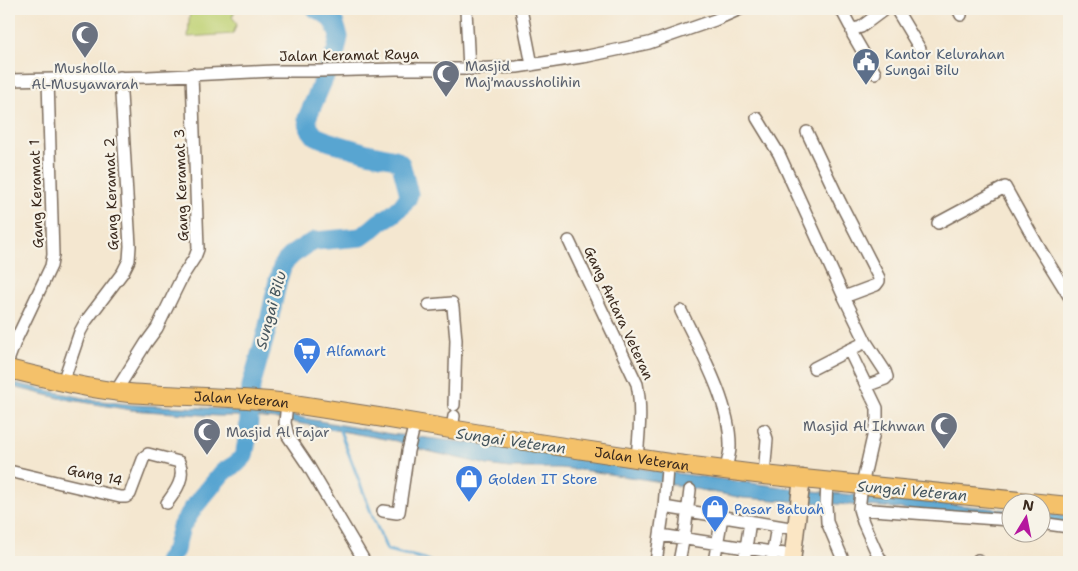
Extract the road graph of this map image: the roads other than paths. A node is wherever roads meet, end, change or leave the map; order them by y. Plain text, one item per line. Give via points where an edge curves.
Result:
1 (521, 9) edge
2 (740, 9) edge
3 (841, 9) edge
4 (885, 9) edge
5 (896, 9) edge
6 (466, 10) edge
7 (854, 29) junction
8 (920, 49) dead end
9 (532, 65) junction
10 (469, 69) junction
11 (875, 73) dead end
12 (192, 74) junction
13 (120, 77) junction
14 (9, 80) edge
15 (48, 80) junction
16 (757, 118) dead end
17 (807, 132) dead end
18 (938, 223) dead end
19 (569, 241) dead end
20 (1069, 296) edge
21 (844, 297) junction
22 (429, 305) dead end
23 (682, 311) dead end
24 (866, 342) junction
25 (849, 350) junction
26 (9, 368) edge
27 (814, 368) dead end
28 (63, 382) junction
29 (866, 386) junction
30 (116, 391) junction
31 (286, 412) junction
32 (453, 417) junction
33 (413, 428) junction
34 (764, 430) dead end
35 (637, 458) junction
36 (668, 466) junction
37 (9, 470) edge
38 (726, 470) junction
39 (764, 475) junction
40 (826, 486) junction
41 (690, 490) dead end
42 (801, 490) junction
43 (861, 490) junction
44 (167, 503) dead end
45 (1069, 506) edge
46 (664, 507) junction
47 (859, 509) junction
48 (383, 511) dead end
49 (688, 511) junction
50 (722, 517) junction
51 (1000, 519) edge
52 (750, 521) junction
53 (1050, 524) edge
54 (777, 526) junction
55 (1069, 527) edge
56 (796, 529) junction
57 (660, 535) junction
58 (683, 539) junction
59 (718, 544) junction
60 (746, 548) junction
61 (772, 557) edge
62 (792, 559) edge
63 (365, 562) edge
64 (656, 562) edge
65 (679, 562) edge
66 (714, 562) edge
67 (744, 562) edge
68 (844, 562) edge
69 (882, 562) edge

1 - 9 street
2 - 9 street, Jalan Keramat Raya via 649,43
3 - 7 street
4 - 7 street
5 - 8 street
6 - 10 street
7 - 11 street via 853,35
9 - 10 street, Jalan Keramat Raya
10 - 12 street, Jalan Keramat Raya via 274,70
12 - 13 street, Jalan Keramat Raya
12 - 30 street, Gang Keramat 3 via 198,248 157,328
13 - 15 street, Jalan Keramat Raya
13 - 28 street, Gang Keramat 2 via 129,260 80,332
14 - 15 street, Jalan Keramat Raya
15 - 26 street, Gang Keramat 1 via 53,255 51,266 15,342
16 - 21 street via 779,154
17 - 21 street via 879,278 876,285
18 - 20 street via 1004,187
19 - 35 street, Gang Antara Veteran via 637,384 641,417
21 - 24 street
22 - 32 street via 452,303 453,307 456,340
23 - 38 street via 726,414 730,447
24 - 25 street
24 - 29 street via 887,377
25 - 27 street
25 - 29 street
26 - 28 main road, Jalan Veteran
28 - 30 main road, Jalan Veteran
29 - 43 street via 876,408 877,419
30 - 31 main road, Jalan Veteran via 252,400
31 - 33 main road, Jalan Veteran
31 - 63 street via 288,436
32 - 33 main road, Jalan Veteran
32 - 35 main road, Jalan Veteran
33 - 48 street via 399,512
34 - 39 street via 767,438
35 - 36 main road, Jalan Veteran
36 - 38 main road, Jalan Veteran
36 - 46 street
37 - 44 street, Gang 14 via 126,497 148,454 179,462 182,474
38 - 39 main road, Jalan Veteran
39 - 42 main road, Jalan Veteran
40 - 42 main road, Jalan Veteran
40 - 43 main road, Jalan Veteran
40 - 68 street via 827,522
41 - 49 street
42 - 56 street
43 - 45 main road, Jalan Veteran
43 - 47 street
46 - 49 street
46 - 57 street
47 - 51 street
47 - 69 street
49 - 50 street
49 - 58 street
50 - 52 street
50 - 59 street
52 - 54 street
52 - 60 street
53 - 55 street
54 - 56 street
54 - 61 street
56 - 62 street
57 - 58 street
57 - 64 street
58 - 59 street
58 - 65 street
59 - 60 street
59 - 66 street
60 - 61 street
60 - 67 street
61 - 62 street

